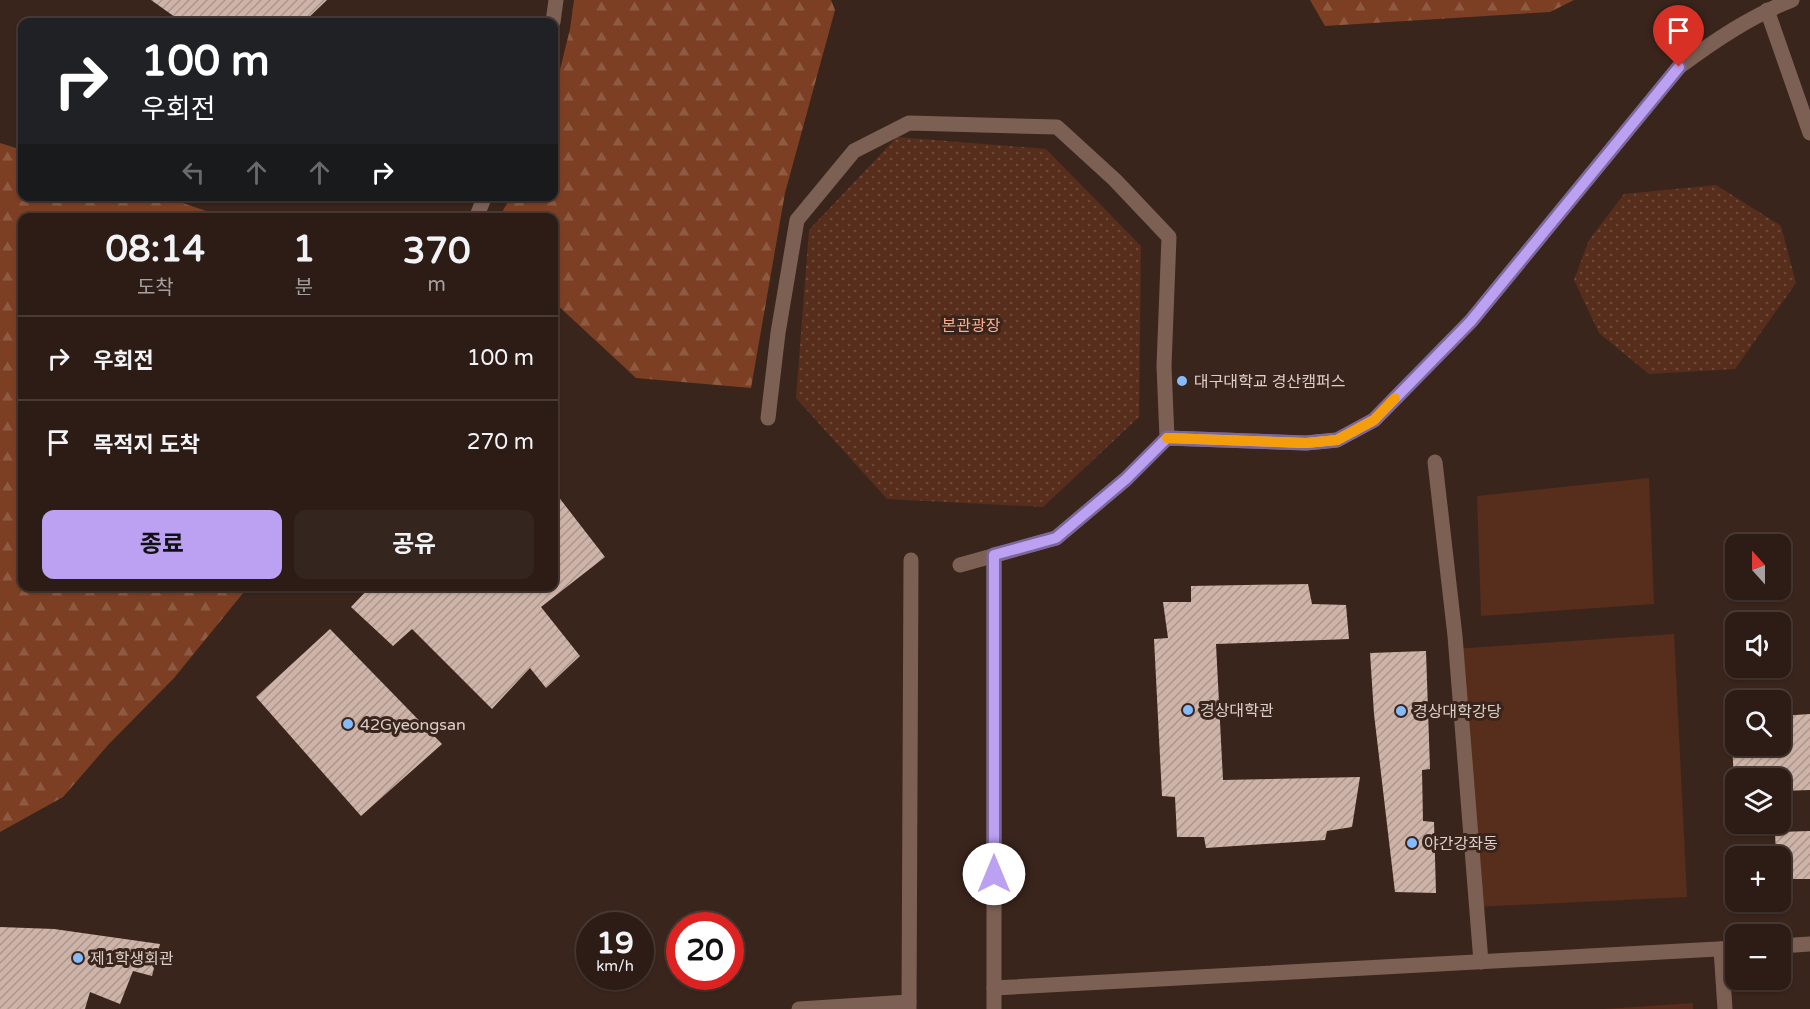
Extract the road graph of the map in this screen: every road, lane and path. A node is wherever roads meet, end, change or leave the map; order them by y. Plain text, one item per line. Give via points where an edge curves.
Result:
1 (556, 0) edge
2 (1792, 0) edge
3 (1770, 6) edge
4 (554, 18) edge
5 (1810, 133) edge
6 (768, 418) dead end
7 (1167, 438) junction
8 (1435, 462) dead end
9 (994, 555) junction
10 (912, 560) dead end
11 (960, 565) dead end
12 (1810, 944) edge
13 (1791, 945) edge
14 (1725, 949) edge
15 (1481, 962) junction
16 (994, 988) junction
17 (1726, 990) edge
18 (909, 1006) edge
19 (799, 1009) edge
20 (994, 1009) edge
21 (1725, 1009) edge

1 - 4 lane
2 - 3 lane
3 - 5 lane
3 - 7 lane via 1679,67 1471,321 1374,420 1337,440 1306,443
6 - 7 lane via 797,220 854,151 909,123 1058,127 1169,237 1164,366
7 - 9 lane via 1126,479 1056,538
8 - 15 lane via 1455,636
9 - 11 lane
9 - 16 lane
10 - 18 lane
12 - 13 lane
14 - 15 lane
15 - 16 lane
16 - 20 lane
17 - 21 lane
18 - 19 lane

